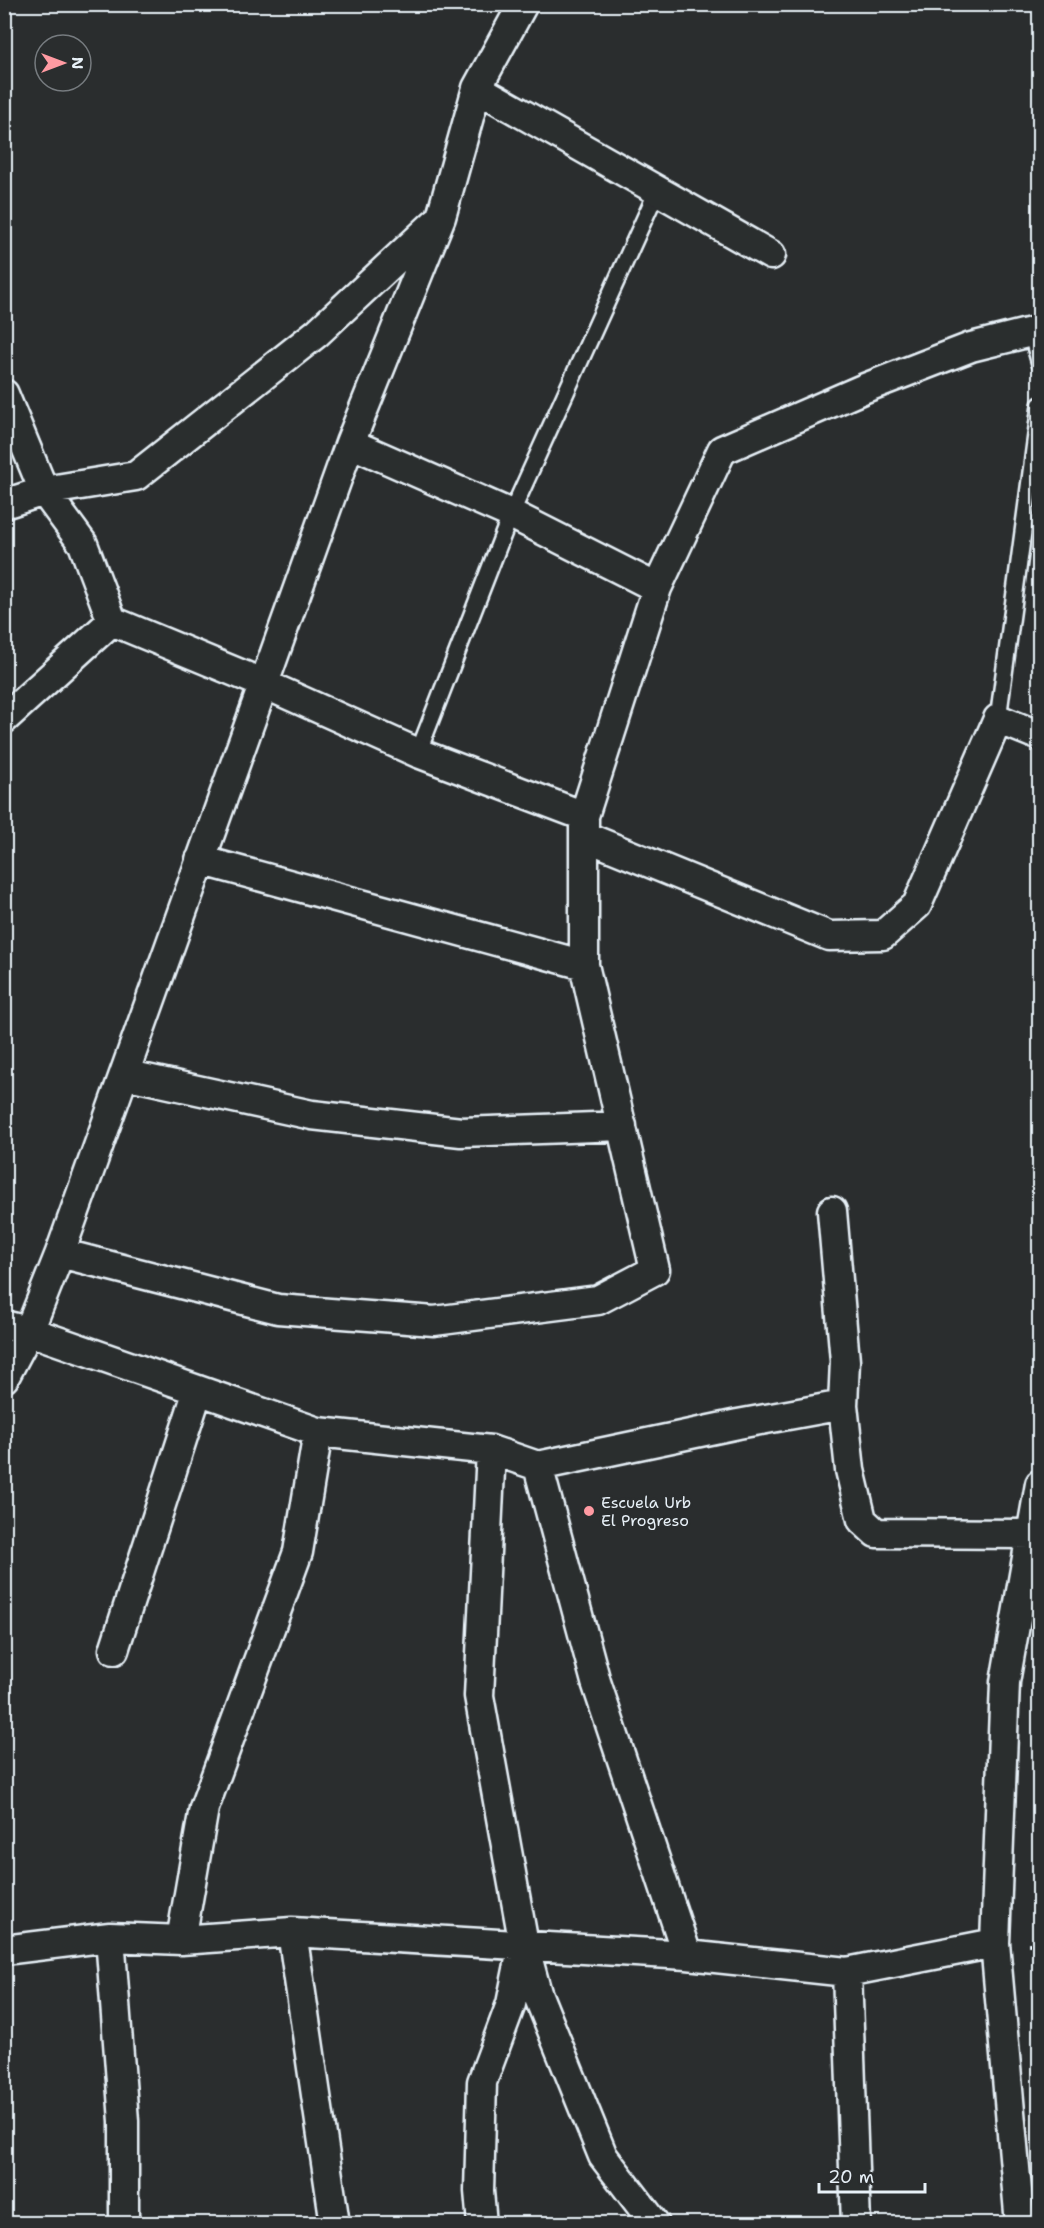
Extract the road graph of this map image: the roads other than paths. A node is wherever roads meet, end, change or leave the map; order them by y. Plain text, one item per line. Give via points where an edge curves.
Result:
1 (523, 4) edge
2 (477, 88) junction
3 (657, 191) junction
4 (441, 217) junction
5 (771, 255) dead end
6 (1031, 332) joint
7 (1040, 364) edge
8 (4, 394) edge
9 (1040, 405) edge
10 (350, 443) junction
11 (44, 490) junction
12 (4, 504) edge
13 (511, 514) junction
14 (657, 588) junction
15 (112, 621) junction
16 (262, 683) junction
17 (4, 719) edge
18 (998, 719) junction
19 (1040, 736) edge
20 (418, 753) junction
21 (584, 826) junction
22 (200, 860) junction
23 (584, 965) junction
24 (124, 1074) junction
25 (622, 1126) junction
26 (832, 1211) dead end
27 (60, 1253) junction
28 (17, 1328) edge
29 (4, 1378) edge
30 (198, 1390) junction
31 (843, 1405) junction
32 (318, 1432) junction
33 (491, 1450) junction
34 (538, 1466) junction
35 (1040, 1484) edge
36 (1030, 1534) junction
37 (114, 1650) dead end
38 (292, 1932) junction
39 (110, 1937) junction
40 (181, 1941) junction
41 (995, 1943) junction
42 (524, 1945) junction
43 (4, 1950) edge
44 (687, 1955) junction
45 (847, 1972) junction
46 (124, 2223) edge
47 (335, 2223) edge
48 (482, 2223) edge
49 (655, 2223) edge
50 (856, 2223) edge
51 (1020, 2223) edge

1 - 2 street
2 - 3 street
2 - 4 street
3 - 5 street
3 - 13 lane
4 - 10 street
4 - 11 street via 317,333 136,476
6 - 7 lane
6 - 14 street via 960,351 722,450
8 - 11 street
9 - 18 lane
10 - 13 street
10 - 16 street
11 - 12 street
11 - 15 street via 83,544
13 - 14 street
13 - 20 lane
14 - 21 street
15 - 16 street
15 - 17 street
16 - 20 street
16 - 22 street
18 - 19 street
18 - 21 street via 917,905 883,935 829,936
20 - 21 street
21 - 23 street
22 - 23 street
22 - 24 street
23 - 25 street
24 - 25 street via 312,1115 461,1132
24 - 27 street
25 - 27 street via 655,1270 598,1300 434,1320 278,1309
26 - 31 street via 844,1361
27 - 28 street
28 - 29 street
28 - 30 street
30 - 32 street
30 - 37 street
31 - 34 street
31 - 36 street via 850,1470 862,1520 876,1533
32 - 33 street
32 - 40 street via 298,1552 204,1808
33 - 34 street
33 - 42 street via 479,1696
34 - 44 street via 596,1682
35 - 36 street
36 - 41 street via 1005,1682
38 - 40 street
38 - 42 street
38 - 47 street
39 - 40 street
39 - 43 street
39 - 46 street via 124,2121
41 - 45 street
41 - 51 street
42 - 44 street
42 - 48 street via 510,2004 482,2082
42 - 49 street via 537,1993 603,2156
44 - 45 street
45 - 50 street

